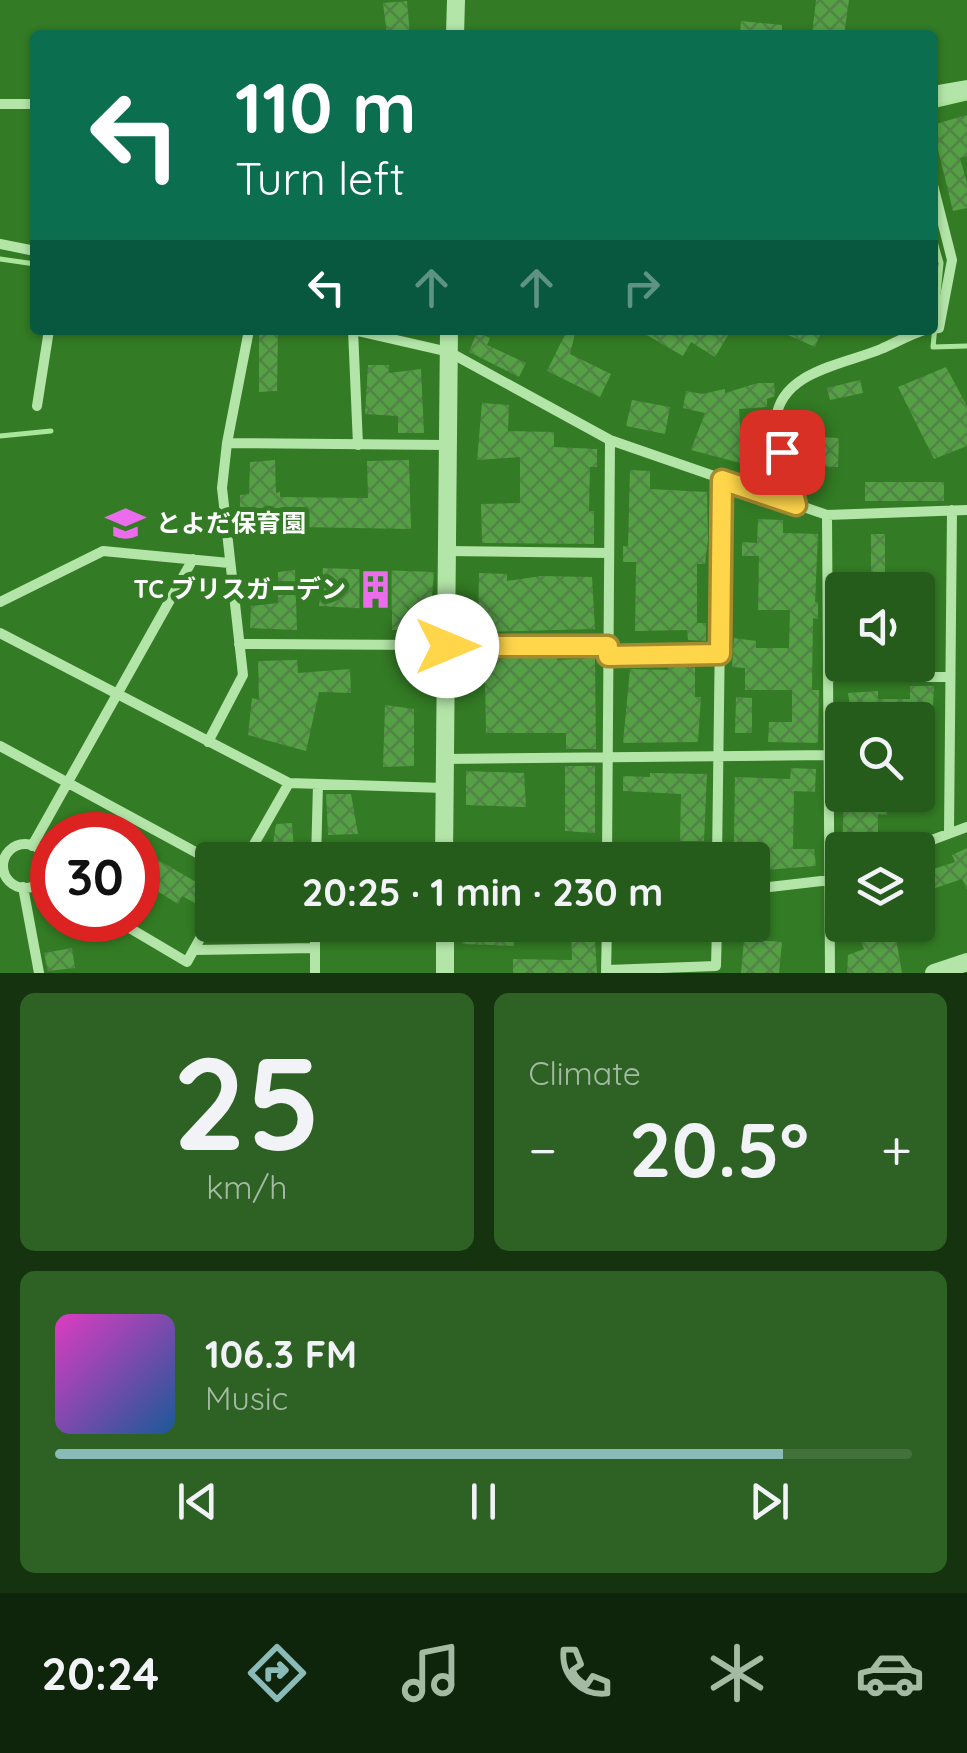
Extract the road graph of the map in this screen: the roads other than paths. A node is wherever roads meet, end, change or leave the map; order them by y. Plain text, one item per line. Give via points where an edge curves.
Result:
1 (456, 0) edge
2 (455, 30) edge
3 (967, 89) edge
4 (938, 94) edge
5 (0, 104) edge
6 (30, 104) edge
7 (938, 205) edge
8 (0, 244) edge
9 (30, 249) edge
10 (967, 258) edge
11 (952, 260) junction
12 (938, 328) edge
13 (48, 335) edge
14 (248, 335) edge
15 (353, 335) edge
16 (375, 335) edge
17 (450, 335) edge
18 (913, 335) edge
19 (449, 352) junction
20 (38, 406) dead end
21 (610, 440) junction
22 (226, 443) junction
23 (358, 445) junction
24 (448, 446) junction
25 (722, 480) junction
26 (796, 505) junction
27 (952, 510) junction
28 (967, 510) edge
29 (828, 515) junction
30 (446, 551) junction
31 (608, 553) junction
32 (192, 560) junction
33 (229, 563) junction
34 (828, 572) edge
35 (0, 602) edge
36 (0, 633) edge
37 (239, 644) junction
38 (447, 646) junction
39 (608, 651) junction
40 (720, 654) junction
41 (935, 677) edge
42 (950, 677) junction
43 (117, 694) junction
44 (208, 742) junction
45 (0, 746) edge
46 (825, 755) edge
47 (718, 756) junction
48 (608, 758) junction
49 (445, 760) junction
50 (67, 783) junction
51 (290, 783) junction
52 (318, 784) junction
53 (444, 788) junction
54 (51, 812) edge
55 (967, 827) edge
56 (948, 833) junction
57 (935, 838) edge
58 (256, 842) edge
59 (316, 842) edge
60 (444, 842) edge
61 (607, 842) edge
62 (718, 842) edge
63 (30, 846) edge
64 (195, 853) edge
65 (3, 854) edge
66 (3, 878) edge
67 (825, 881) edge
68 (30, 886) edge
69 (22, 887) junction
70 (770, 887) edge
71 (153, 942) edge
72 (198, 942) edge
73 (315, 942) edge
74 (444, 942) edge
75 (607, 942) edge
76 (717, 942) edge
77 (830, 942) edge
78 (315, 948) junction
79 (194, 950) junction
80 (967, 962) edge
81 (606, 972) edge
82 (39, 973) edge
83 (315, 973) edge
84 (445, 973) edge
85 (830, 973) edge
86 (934, 973) edge

1 - 2 street
3 - 4 street
5 - 6 street
7 - 11 street
8 - 9 street
10 - 11 street
11 - 12 street
13 - 20 street
14 - 22 street
15 - 23 street
16 - 19 street
17 - 19 street
18 - 26 street via 814,373 787,394 776,420
19 - 21 street
19 - 24 street
21 - 25 street
21 - 31 street
22 - 23 street
22 - 33 street via 222,488
23 - 24 street
24 - 30 street
25 - 26 street
25 - 40 street
26 - 29 street
27 - 28 street
27 - 29 street
27 - 42 street
29 - 34 street
30 - 31 street
30 - 38 street
31 - 39 street
32 - 33 street
32 - 35 street via 103,552
32 - 43 street
33 - 37 street
36 - 43 street
37 - 38 street
37 - 44 street via 243,675
38 - 39 street
38 - 49 street
39 - 40 street
39 - 48 street
40 - 47 street
41 - 42 street
42 - 56 street
43 - 44 street
43 - 50 street
44 - 51 street
45 - 50 street
46 - 47 street
47 - 48 street
47 - 62 street
48 - 49 street
48 - 61 street
49 - 53 street
50 - 54 street
50 - 64 street
51 - 52 street
51 - 58 street
52 - 53 street
52 - 59 street
53 - 60 street
55 - 56 street
56 - 57 street
63 - 65 street
65 - 66 street
66 - 69 street
67 - 70 street
68 - 69 street
69 - 82 street
71 - 79 street via 187,962
72 - 79 street
73 - 78 street
74 - 84 street
75 - 81 street
76 - 81 street via 716,966
77 - 85 street
78 - 79 street
78 - 83 street
80 - 86 street

